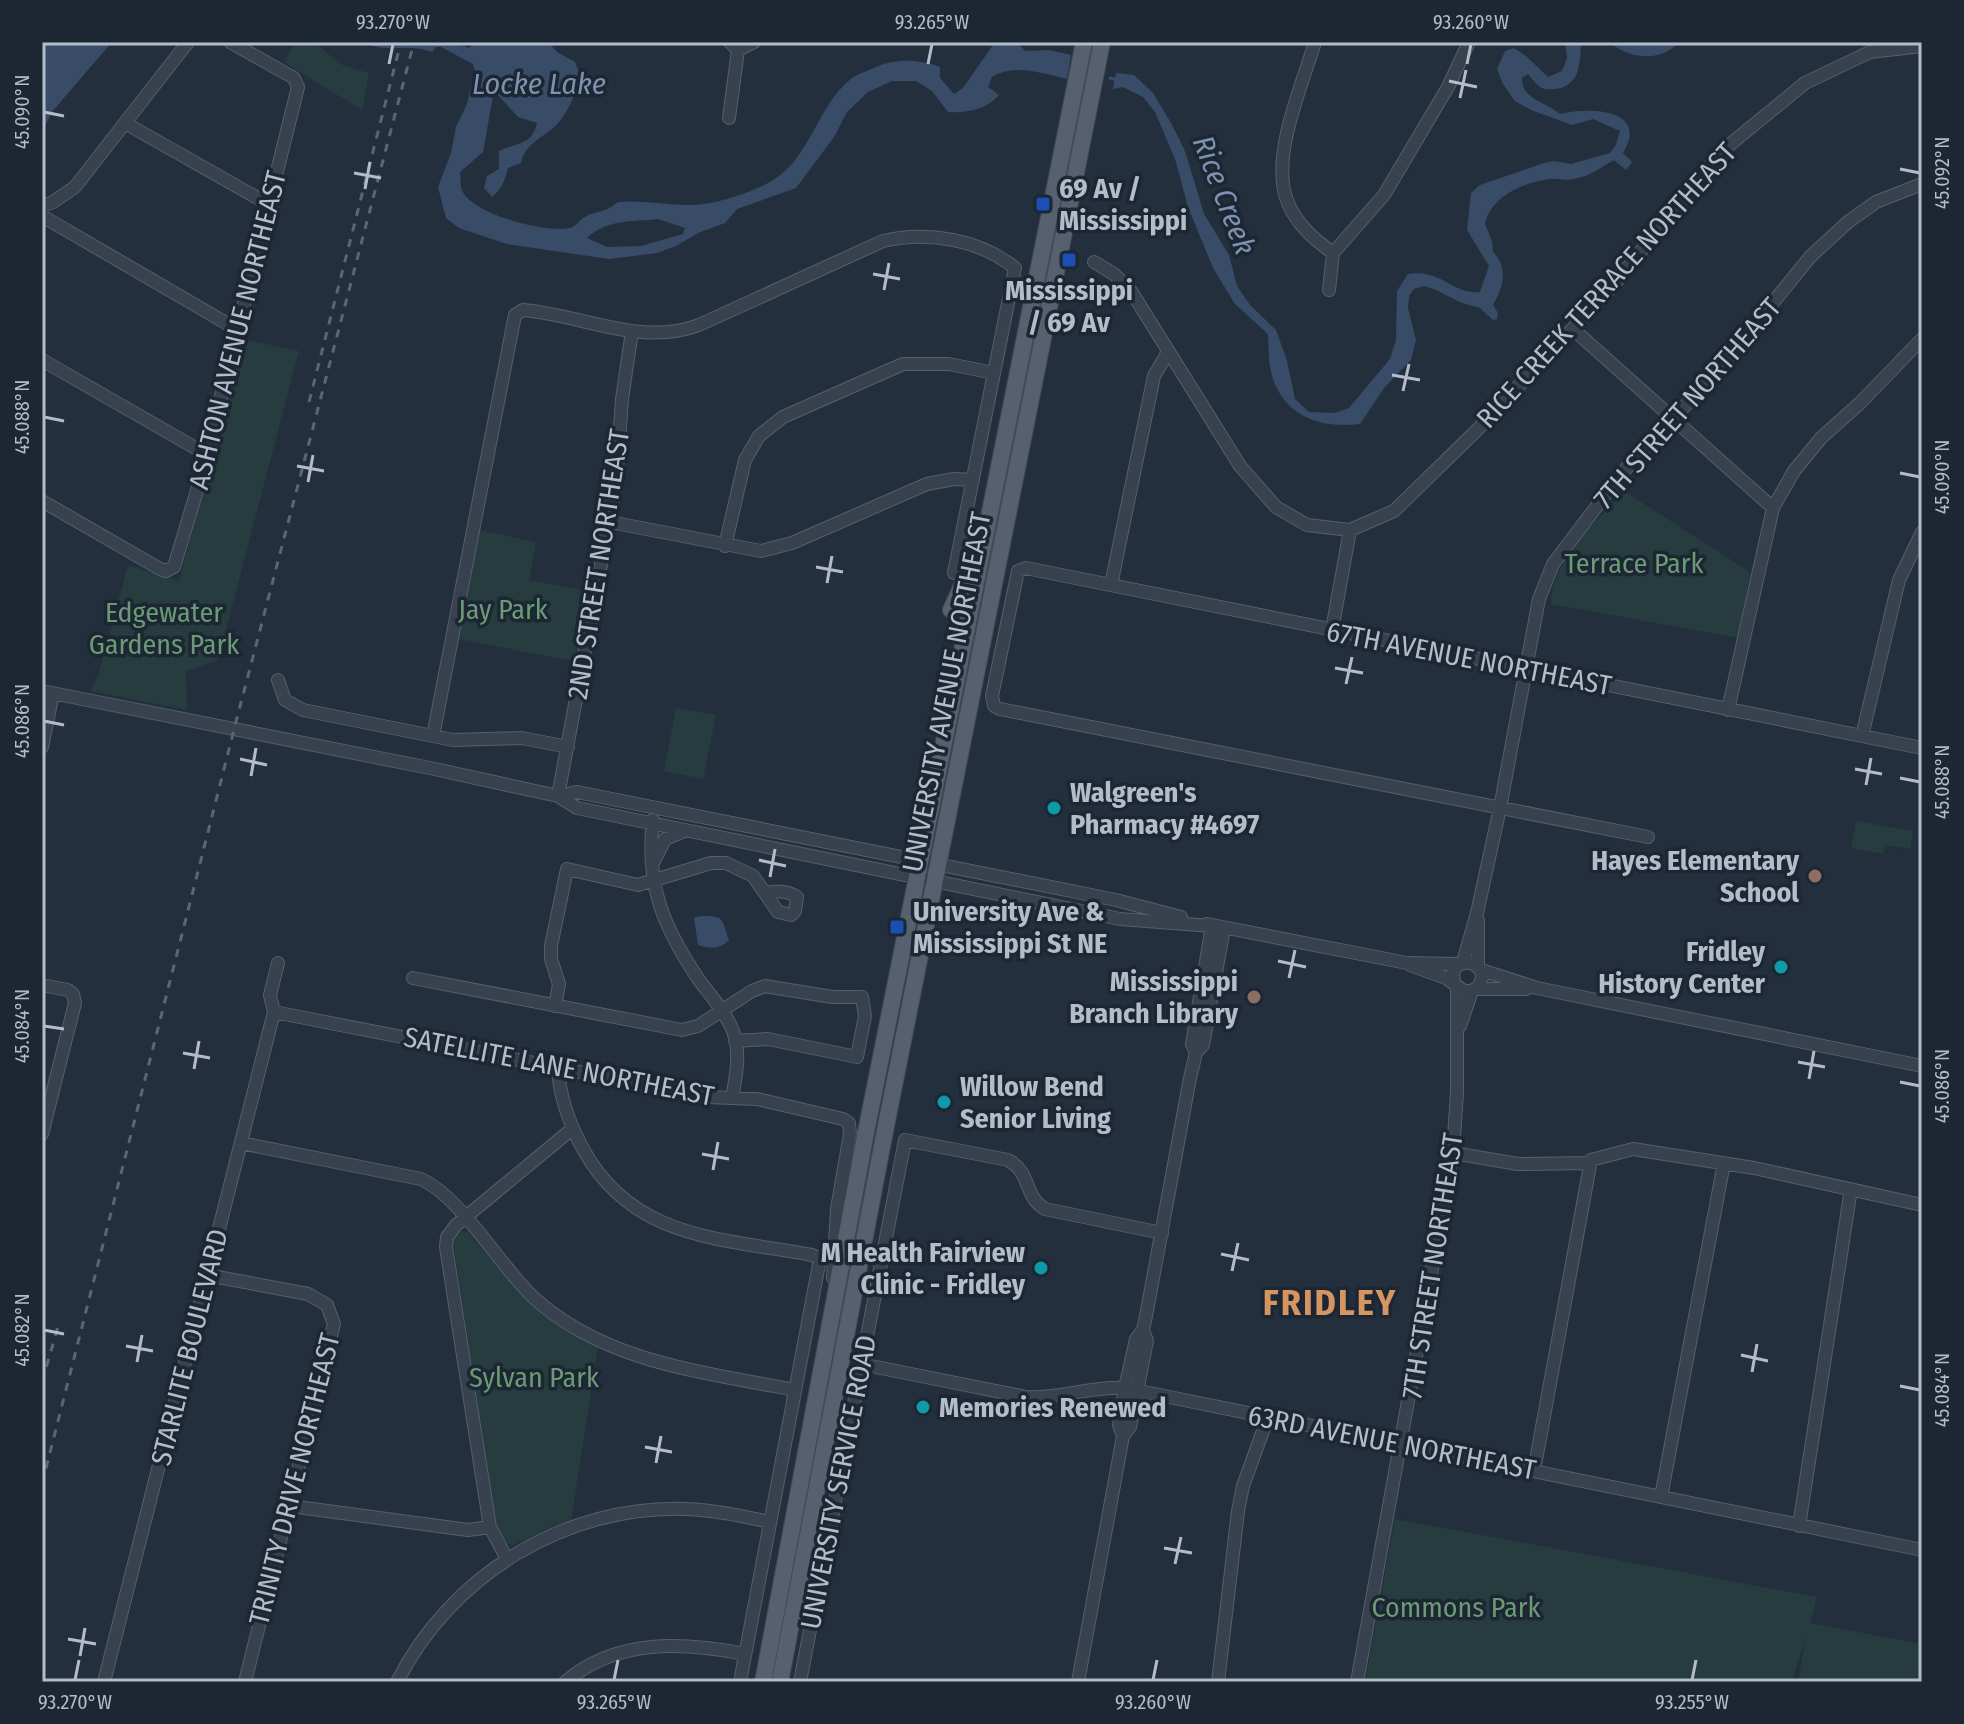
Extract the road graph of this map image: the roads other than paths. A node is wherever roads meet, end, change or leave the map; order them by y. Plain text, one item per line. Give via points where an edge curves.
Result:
1 (188, 42) edge
2 (230, 42) edge
3 (754, 42) edge
4 (1084, 42) edge
5 (1102, 42) edge
6 (1315, 42) edge
7 (1469, 42) edge
8 (734, 46) edge
9 (1922, 46) edge
10 (729, 118) dead end
11 (125, 123) junction
12 (1922, 184) edge
13 (268, 204) junction
14 (42, 206) edge
15 (42, 216) edge
16 (1333, 253) junction
17 (1094, 262) dead end
18 (1329, 290) dead end
19 (1573, 329) junction
20 (238, 330) junction
21 (632, 331) junction
22 (1922, 339) edge
23 (1168, 352) junction
24 (42, 360) edge
25 (994, 373) junction
26 (1673, 419) junction
27 (206, 454) junction
28 (973, 480) junction
29 (42, 501) edge
30 (1773, 508) junction
31 (610, 522) junction
32 (1350, 530) junction
33 (1922, 532) edge
34 (985, 534) junction
35 (725, 546) junction
36 (954, 573) dead end
37 (1111, 585) junction
38 (951, 610) dead end
39 (1332, 630) junction
40 (1525, 669) junction
41 (278, 680) dead end
42 (47, 692) edge
43 (1728, 710) junction
44 (433, 736) junction
45 (1862, 736) junction
46 (42, 747) edge
47 (568, 747) junction
48 (1922, 748) edge
49 (558, 796) junction
50 (655, 808) junction
51 (1500, 808) junction
52 (652, 825) junction
53 (684, 831) junction
54 (1648, 837) dead end
55 (920, 860) junction
56 (938, 864) junction
57 (651, 866) junction
58 (916, 878) junction
59 (653, 882) junction
60 (934, 882) junction
61 (765, 893) dead end
62 (1477, 913) junction
63 (1218, 927) junction
64 (278, 963) dead end
65 (1407, 963) junction
66 (1461, 963) junction
67 (1480, 968) junction
68 (413, 978) dead end
69 (42, 985) edge
70 (1456, 985) junction
71 (1537, 988) junction
72 (1474, 990) junction
73 (555, 1006) junction
74 (721, 1011) junction
75 (274, 1012) junction
76 (1457, 1037) junction
77 (735, 1041) junction
78 (1922, 1066) edge
79 (558, 1067) junction
80 (732, 1098) junction
81 (44, 1121) edge
82 (572, 1129) junction
83 (42, 1134) edge
84 (241, 1143) junction
85 (1453, 1153) junction
86 (1591, 1160) junction
87 (1724, 1163) junction
88 (1851, 1189) junction
89 (1922, 1205) edge
90 (465, 1217) junction
91 (1162, 1233) junction
92 (207, 1275) junction
93 (833, 1308) junction
94 (861, 1364) junction
95 (1131, 1389) junction
96 (795, 1390) junction
97 (1268, 1417) junction
98 (1402, 1443) junction
99 (1534, 1471) junction
100 (1661, 1497) junction
101 (290, 1506) junction
102 (770, 1522) junction
103 (1799, 1526) junction
104 (490, 1527) junction
105 (1922, 1550) edge
106 (507, 1559) junction
107 (745, 1654) junction
108 (104, 1682) edge
109 (245, 1682) edge
110 (397, 1682) edge
111 (565, 1682) edge
112 (740, 1682) edge
113 (763, 1682) edge
114 (780, 1682) edge
115 (800, 1682) edge
116 (1078, 1682) edge
117 (1218, 1682) edge
118 (1357, 1682) edge

1 - 11 street
2 - 13 street, ASHTON AVENUE NORTHEAST via 294,78 298,87
3 - 8 street
4 - 34 main road, UNIVERSITY AVENUE NORTHEAST
5 - 56 main road, UNIVERSITY AVENUE NORTHEAST
6 - 16 street via 1288,131 1281,177 1288,204 1309,235
7 - 16 street via 1384,195
8 - 10 street
9 - 19 street, RICE CREEK TERRACE NORTHEAST via 1870,52 1805,83 1722,151
11 - 13 street
11 - 14 street via 75,187
12 - 26 street, 7TH STREET NORTHEAST via 1876,202 1810,257
13 - 20 street, ASHTON AVENUE NORTHEAST
15 - 20 street
16 - 18 street
17 - 23 street, RICE CREEK TERRACE NORTHEAST via 1131,291
19 - 26 street
19 - 32 street, RICE CREEK TERRACE NORTHEAST via 1394,511
20 - 27 street, ASHTON AVENUE NORTHEAST
21 - 25 street via 684,331 883,241 929,235 1015,268
21 - 31 street, 2ND STREET NORTHEAST
21 - 44 street via 528,311 519,312 514,320
22 - 30 street via 1821,438
23 - 32 street, RICE CREEK TERRACE NORTHEAST via 1256,488 1307,525
23 - 37 street via 1154,376
24 - 27 street
25 - 28 street
25 - 35 street via 949,364 903,364 783,417 759,436 745,460
26 - 30 street
26 - 40 street, 7TH STREET NORTHEAST via 1622,473 1553,564 1539,599
27 - 29 street, ASHTON AVENUE NORTHEAST via 177,561 170,570
28 - 35 street via 927,484 776,548
28 - 36 street
30 - 43 street
31 - 35 street
31 - 47 street, 2ND STREET NORTHEAST
32 - 39 street
33 - 45 street via 1899,580
34 - 38 main road
34 - 55 main road, UNIVERSITY AVENUE NORTHEAST
37 - 39 street, 67TH AVENUE NORTHEAST
37 - 51 street, 67TH AVENUE NORTHEAST via 1026,568 1018,571 994,706
39 - 40 street, 67TH AVENUE NORTHEAST
40 - 43 street, 67TH AVENUE NORTHEAST
40 - 51 street, 7TH STREET NORTHEAST
41 - 44 street via 285,700 303,710
42 - 46 street
42 - 49 street
43 - 45 street, 67TH AVENUE NORTHEAST
44 - 47 street via 466,741 522,738
45 - 48 street, 67TH AVENUE NORTHEAST
47 - 49 street, 2ND STREET NORTHEAST
49 - 50 street via 577,792
49 - 52 street via 577,808
50 - 52 street
50 - 55 street
51 - 54 street
51 - 62 street, 7TH STREET NORTHEAST
52 - 53 street
52 - 57 street
53 - 57 street via 665,839
53 - 58 street
55 - 56 street
55 - 58 main road, UNIVERSITY AVENUE NORTHEAST
56 - 60 main road, UNIVERSITY AVENUE NORTHEAST
56 - 63 street via 1121,901
57 - 59 street
58 - 60 street
58 - 93 main road, UNIVERSITY AVENUE NORTHEAST
59 - 61 street via 719,862 753,876
59 - 73 street via 624,883 567,869 551,946 559,984
59 - 74 street via 667,927
60 - 63 street via 1120,919
60 - 114 main road, UNIVERSITY AVENUE NORTHEAST
62 - 66 street, 7TH STREET NORTHEAST
62 - 67 street, 7TH STREET NORTHEAST
63 - 65 street
63 - 91 street via 1192,1044 1196,1053
64 - 75 street, STARLITE BOULEVARD via 270,995
65 - 66 street
65 - 70 street
66 - 67 street
66 - 70 street via 1453,971
67 - 71 street
67 - 72 street via 1482,978
68 - 73 street
69 - 81 street via 68,990 75,1003
70 - 72 street
70 - 76 street, 7TH STREET NORTHEAST
71 - 72 street
71 - 78 street
72 - 76 street, 7TH STREET NORTHEAST
73 - 74 street via 682,1030
74 - 77 street
74 - 77 street via 765,986 862,997 865,1016 857,1057 768,1039
75 - 79 street, SATELLITE LANE NORTHEAST
75 - 84 street, STARLITE BOULEVARD
76 - 85 street, 7TH STREET NORTHEAST
77 - 80 street
79 - 80 street, SATELLITE LANE NORTHEAST
79 - 82 street
80 - 93 street, SATELLITE LANE NORTHEAST via 757,1099 849,1123 837,1209
81 - 83 street
82 - 90 street
82 - 96 street via 603,1180 649,1218 686,1231 820,1259
84 - 90 street via 421,1179
84 - 92 street, STARLITE BOULEVARD
85 - 86 street via 1518,1164
85 - 98 street, 7TH STREET NORTHEAST
86 - 87 street via 1633,1149
86 - 99 street
87 - 88 street
87 - 100 street
88 - 89 street
88 - 103 street
90 - 96 street via 535,1299 599,1341 670,1366
90 - 104 street via 447,1237 446,1247
91 - 94 street, UNIVERSITY SERVICE ROAD via 1045,1209 1031,1197 1021,1169 1008,1160 905,1140
91 - 95 street via 1143,1330 1147,1341
92 - 101 street, TRINITY DRIVE NORTHEAST via 308,1294 332,1314 333,1332
92 - 108 street, STARLITE BOULEVARD
93 - 113 main road, UNIVERSITY AVENUE NORTHEAST
94 - 95 street, 63RD AVENUE NORTHEAST via 1026,1397
94 - 115 street, UNIVERSITY SERVICE ROAD
95 - 97 street, 63RD AVENUE NORTHEAST
95 - 116 street via 1119,1425 1123,1436
96 - 102 street
97 - 98 street, 63RD AVENUE NORTHEAST
97 - 117 street via 1236,1523
98 - 99 street, 63RD AVENUE NORTHEAST
98 - 118 street, 7TH STREET NORTHEAST
99 - 100 street, 63RD AVENUE NORTHEAST
100 - 103 street, 63RD AVENUE NORTHEAST
101 - 104 street via 468,1530
101 - 109 street, TRINITY DRIVE NORTHEAST
102 - 106 street via 686,1509 634,1512 559,1531
102 - 107 street
103 - 105 street, 63RD AVENUE NORTHEAST
104 - 106 street
106 - 110 street via 447,1611
107 - 111 street via 709,1647 648,1646 603,1659
107 - 112 street

